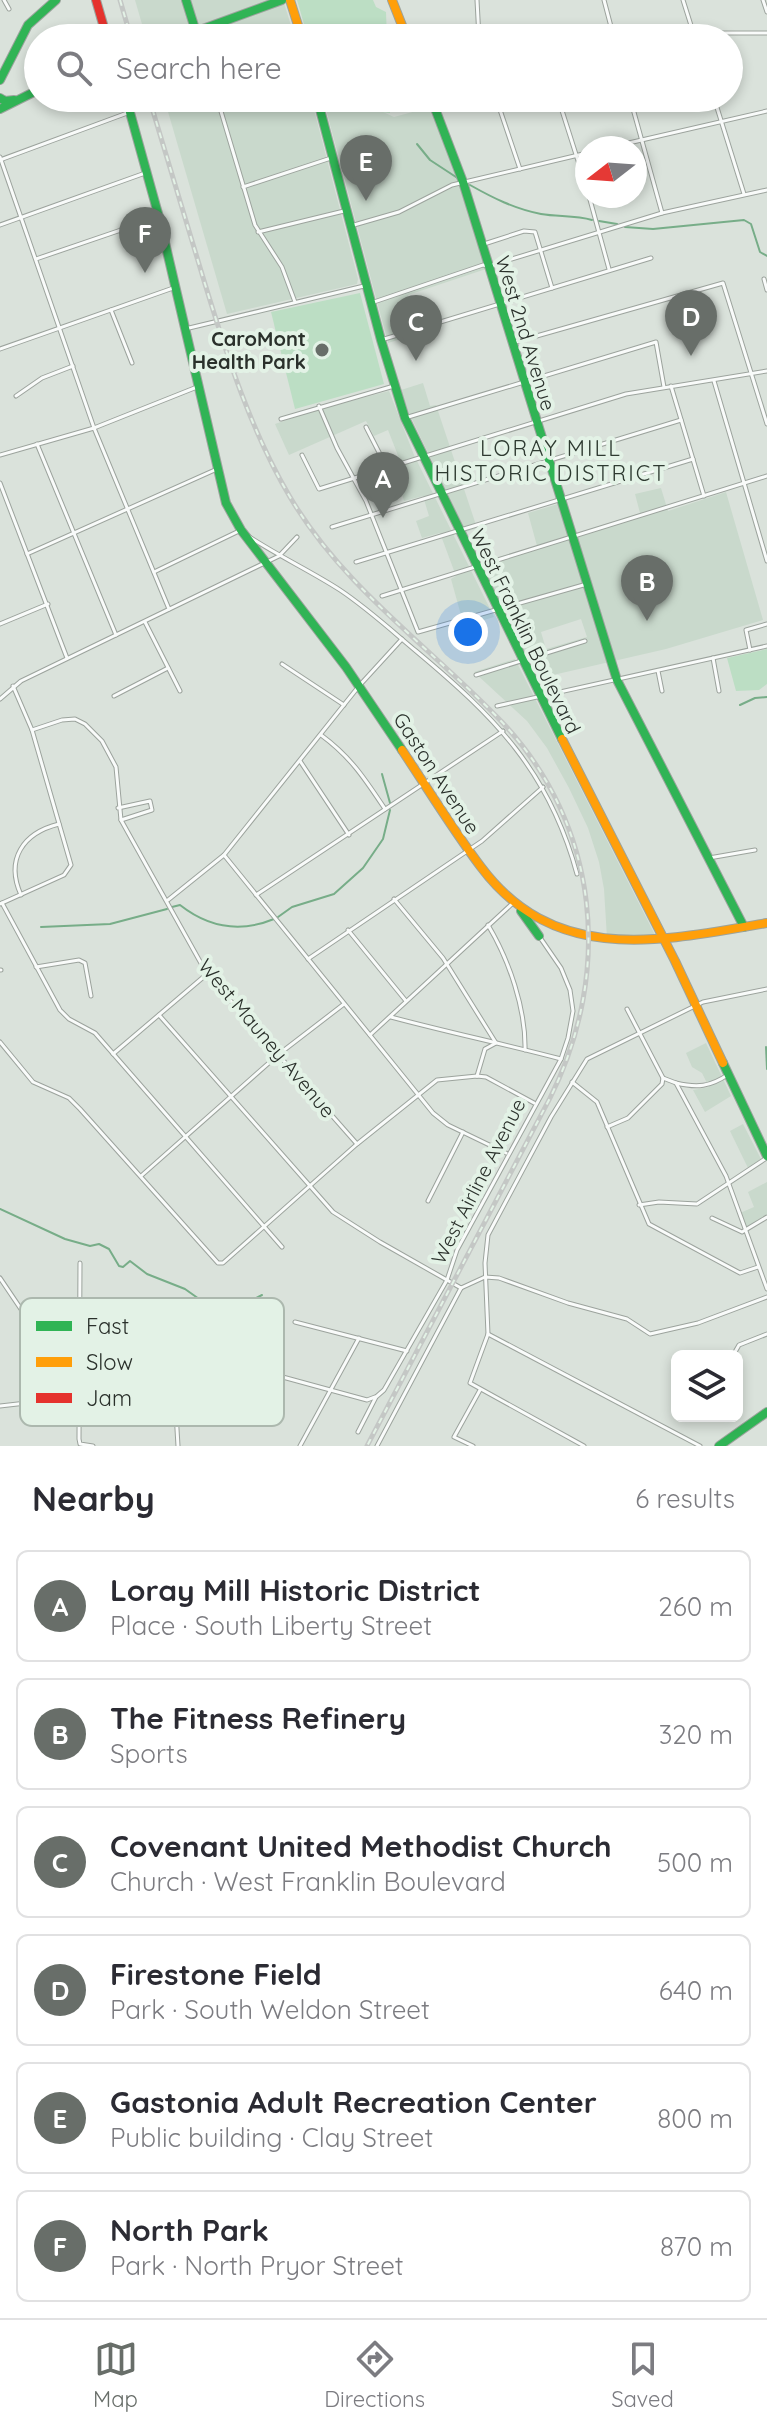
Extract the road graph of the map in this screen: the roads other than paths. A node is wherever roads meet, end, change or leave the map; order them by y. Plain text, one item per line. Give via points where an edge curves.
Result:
1 (4, 0) edge
2 (56, 0) edge
3 (96, 0) edge
4 (186, 0) edge
5 (282, 0) edge
6 (290, 0) edge
7 (392, 0) edge
8 (477, 0) edge
9 (604, 0) edge
10 (683, 0) edge
11 (763, 0) edge
12 (9, 9) dead end
13 (767, 12) edge
14 (29, 24) edge
15 (103, 24) edge
16 (194, 24) edge
17 (224, 24) edge
18 (298, 24) edge
19 (401, 24) edge
20 (478, 24) edge
21 (610, 24) edge
22 (690, 24) edge
23 (24, 30) edge
24 (767, 33) edge
25 (743, 34) edge
26 (0, 80) edge
27 (24, 96) edge
28 (0, 98) edge
29 (20, 98) junction
30 (0, 109) edge
31 (767, 111) edge
32 (130, 112) joint
33 (221, 112) edge
34 (321, 112) edge
35 (436, 112) edge
36 (501, 112) edge
37 (563, 112) edge
38 (634, 112) edge
39 (718, 112) edge
40 (721, 122) junction
41 (641, 136) edge
42 (647, 139) edge
43 (575, 146) edge
44 (575, 156) edge
45 (332, 157) junction
46 (647, 158) edge
47 (0, 159) edge
48 (520, 169) junction
49 (148, 172) junction
50 (463, 182) junction
51 (243, 187) junction
52 (767, 190) edge
53 (744, 195) junction
54 (592, 208) edge
55 (346, 210) junction
56 (662, 213) junction
57 (159, 217) junction
58 (21, 218) junction
59 (0, 225) edge
60 (350, 226) junction
61 (258, 232) junction
62 (599, 232) junction
63 (483, 244) junction
64 (541, 251) junction
65 (651, 258) dead end
66 (36, 259) junction
67 (489, 266) junction
68 (609, 271) junction
69 (764, 279) dead end
70 (366, 285) junction
71 (176, 287) junction
72 (552, 288) junction
73 (767, 290) edge
74 (295, 302) junction
75 (371, 303) junction
76 (500, 305) junction
77 (111, 310) junction
78 (60, 327) junction
79 (185, 329) junction
80 (381, 340) junction
81 (512, 343) junction
82 (0, 349) edge
83 (132, 363) dead end
84 (73, 366) junction
85 (767, 371) edge
86 (751, 373) junction
87 (713, 379) junction
88 (525, 382) junction
89 (394, 386) junction
90 (671, 386) junction
91 (197, 387) junction
92 (664, 387) junction
93 (16, 396) dead end
94 (319, 406) junction
95 (405, 418) junction
96 (281, 419) dead end
97 (681, 420) junction
98 (537, 421) junction
99 (767, 424) edge
100 (366, 427) dead end
101 (94, 428) junction
102 (37, 444) junction
103 (0, 455) edge
104 (302, 455) dead end
105 (422, 457) junction
106 (693, 459) junction
107 (549, 460) junction
108 (387, 468) junction
109 (217, 469) junction
110 (767, 476) edge
111 (354, 478) junction
112 (0, 483) edge
113 (743, 483) junction
114 (440, 493) junction
115 (704, 496) junction
116 (561, 499) junction
117 (127, 509) junction
118 (372, 514) junction
119 (332, 527) dead end
120 (241, 530) junction
121 (458, 530) junction
122 (74, 533) junction
123 (297, 537) dead end
124 (573, 538) junction
125 (386, 553) junction
126 (27, 554) junction
127 (279, 556) junction
128 (767, 561) edge
129 (266, 562) junction
130 (356, 562) dead end
131 (476, 566) junction
132 (154, 572) junction
133 (587, 584) junction
134 (401, 590) junction
135 (382, 596) dead end
136 (48, 604) junction
137 (169, 609) junction
138 (498, 610) junction
139 (145, 622) junction
140 (0, 624) edge
141 (767, 624) edge
142 (116, 635) junction
143 (402, 639) junction
144 (585, 641) dead end
145 (767, 646) edge
146 (750, 650) junction
147 (67, 658) junction
148 (713, 658) junction
149 (522, 659) junction
150 (282, 664) dead end
151 (168, 668) junction
152 (658, 671) junction
153 (476, 675) dead end
154 (617, 680) junction
155 (13, 686) junction
156 (359, 686) junction
157 (180, 691) dead end
158 (662, 691) dead end
159 (719, 691) dead end
160 (114, 696) dead end
161 (541, 697) junction
162 (0, 699) edge
163 (344, 705) junction
164 (497, 706) dead end
165 (32, 730) junction
166 (503, 731) junction
167 (321, 735) junction
168 (300, 761) junction
169 (424, 783) junction
170 (543, 787) junction
171 (118, 808) junction
172 (385, 809) junction
173 (121, 820) junction
174 (59, 824) junction
175 (349, 835) junction
176 (468, 850) junction
177 (755, 850) dead end
178 (224, 855) junction
179 (709, 858) junction
180 (577, 874) dead end
181 (256, 895) junction
182 (21, 896) junction
183 (394, 899) junction
184 (166, 901) junction
185 (1, 903) edge
186 (515, 904) junction
187 (540, 921) junction
188 (767, 923) edge
189 (488, 925) junction
190 (744, 927) junction
191 (348, 930) junction
192 (536, 933) junction
193 (664, 939) junction
194 (308, 959) junction
195 (447, 964) junction
196 (36, 967) junction
197 (207, 974) junction
198 (767, 989) edge
199 (91, 996) dead end
200 (406, 1001) junction
201 (344, 1004) junction
202 (696, 1005) junction
203 (627, 1009) dead end
204 (159, 1015) junction
205 (391, 1017) junction
206 (640, 1032) junction
207 (370, 1035) junction
208 (0, 1042) edge
209 (496, 1043) junction
210 (525, 1050) junction
211 (113, 1054) junction
212 (279, 1054) junction
213 (561, 1059) junction
214 (729, 1074) junction
215 (477, 1076) junction
216 (663, 1078) junction
217 (572, 1082) junction
218 (676, 1083) junction
219 (418, 1095) junction
220 (230, 1097) junction
221 (534, 1103) junction
222 (607, 1127) junction
223 (463, 1132) junction
224 (186, 1137) junction
225 (357, 1144) junction
226 (507, 1154) junction
227 (767, 1156) edge
228 (141, 1176) junction
229 (729, 1184) junction
230 (309, 1187) junction
231 (428, 1201) dead end
232 (639, 1205) junction
233 (767, 1217) edge
234 (712, 1218) dead end
235 (264, 1225) junction
236 (745, 1230) junction
237 (282, 1247) dead end
238 (80, 1263) dead end
239 (758, 1267) junction
240 (485, 1277) junction
241 (0, 1278) edge
242 (447, 1280) junction
243 (461, 1288) junction
244 (767, 1289) edge
245 (767, 1297) edge
246 (79, 1298) edge
247 (20, 1308) edge
248 (295, 1322) dead end
249 (488, 1334) junction
250 (767, 1334) edge
251 (359, 1338) junction
252 (736, 1350) edge
253 (407, 1351) junction
254 (284, 1377) edge
255 (332, 1390) junction
256 (480, 1390) junction
257 (376, 1397) junction
258 (20, 1403) edge
259 (0, 1406) edge
260 (767, 1412) edge
261 (177, 1426) edge
262 (358, 1432) dead end
263 (79, 1444) edge
264 (93, 1446) edge
265 (178, 1446) edge
266 (300, 1446) edge
267 (377, 1446) edge
268 (473, 1446) edge
269 (584, 1446) edge
270 (700, 1446) edge
271 (719, 1446) edge

1 - 12 street
2 - 14 main road
3 - 15 main road
4 - 16 main road
5 - 17 main road
6 - 18 main road
7 - 19 main road
8 - 20 street
9 - 21 street
10 - 22 street
11 - 13 street
23 - 26 main road
24 - 25 street
27 - 29 main road
28 - 29 main road
29 - 30 main road
31 - 40 street
32 - 47 street
32 - 49 main road
33 - 51 street
34 - 45 main road, West Franklin Boulevard
35 - 50 main road, West 2nd Avenue
36 - 48 street
37 - 43 street
38 - 41 street
39 - 40 street
40 - 42 street
40 - 53 street
44 - 48 street
45 - 51 street
45 - 55 main road, West Franklin Boulevard
46 - 56 street
47 - 58 street
48 - 50 street
49 - 57 main road
49 - 58 street
50 - 60 street via 399,212
50 - 63 main road, West 2nd Avenue
51 - 61 street
52 - 53 street
53 - 56 street
54 - 62 street
55 - 60 main road, West Franklin Boulevard
55 - 61 street
56 - 62 street
57 - 66 street
57 - 71 main road
58 - 59 street
58 - 66 street
60 - 70 main road, West Franklin Boulevard
61 - 74 street via 280,262
62 - 64 street
62 - 68 street
63 - 64 street via 530,230
63 - 67 main road, West 2nd Avenue
64 - 67 street
64 - 72 street
65 - 68 street
66 - 78 street
67 - 75 street
67 - 76 main road, West 2nd Avenue
68 - 72 street
69 - 73 street
70 - 74 street
70 - 75 main road, West Franklin Boulevard
71 - 77 street
71 - 79 main road
72 - 76 street
74 - 79 street
75 - 80 main road, West Franklin Boulevard
76 - 80 street
76 - 81 main road, West 2nd Avenue
77 - 78 street
77 - 83 street
78 - 82 street
78 - 84 street
79 - 91 main road
80 - 89 main road, West Franklin Boulevard
81 - 86 street via 723,283
81 - 88 main road, West 2nd Avenue
84 - 93 street
84 - 101 street
85 - 86 street
86 - 87 street
86 - 99 street
87 - 90 street
87 - 113 street
88 - 92 street via 656,342
88 - 95 street
88 - 98 main road, West 2nd Avenue
89 - 94 street
89 - 95 main road, West Franklin Boulevard
90 - 92 street
90 - 97 street
91 - 101 street
91 - 109 main road
92 - 98 street
94 - 96 street
94 - 111 street
95 - 105 main road, West Franklin Boulevard
97 - 106 street
97 - 107 street
98 - 105 street
98 - 107 main road, West 2nd Avenue
100 - 108 street
101 - 102 street
101 - 117 street
102 - 103 street
102 - 122 street
104 - 111 street via 319,489
105 - 108 street
105 - 114 main road, West Franklin Boulevard
106 - 115 street
106 - 116 street
107 - 114 street
107 - 116 main road, West 2nd Avenue
108 - 111 street
109 - 117 street
109 - 120 main road via 226,503
110 - 113 street
111 - 118 street
112 - 126 street
113 - 115 street
113 - 128 street
114 - 118 street
114 - 121 main road, West Franklin Boulevard
115 - 124 street
116 - 121 street
116 - 124 main road, West 2nd Avenue
117 - 122 street
117 - 132 street
118 - 119 street
118 - 125 street
120 - 127 street
120 - 129 main road, Gaston Avenue
120 - 132 street
121 - 125 street
121 - 131 main road, West Franklin Boulevard
122 - 126 street
122 - 142 street
123 - 127 street
124 - 131 street
124 - 133 main road, West 2nd Avenue
125 - 130 street
125 - 134 street
126 - 136 street
127 - 129 street
127 - 143 street via 346,595
129 - 137 street
129 - 156 main road, Gaston Avenue
131 - 134 street
131 - 138 main road, West Franklin Boulevard
132 - 137 street
133 - 138 street
133 - 154 main road, West 2nd Avenue
134 - 135 street
134 - 138 street via 418,632
136 - 140 street
136 - 147 street
137 - 139 street
138 - 149 main road, West Franklin Boulevard
139 - 142 street
139 - 151 street
141 - 146 street via 745,631
142 - 147 street
143 - 156 street
143 - 166 street
144 - 149 street
145 - 146 street
146 - 148 street
147 - 155 street
148 - 152 street
148 - 159 street
149 - 153 street
149 - 161 main road, West Franklin Boulevard
150 - 163 street
151 - 157 street
151 - 160 street
152 - 154 street
152 - 158 street
154 - 161 street
154 - 179 main road, West 2nd Avenue
155 - 162 street
155 - 165 street
156 - 163 street
156 - 169 main road, Gaston Avenue
161 - 164 street
161 - 193 main road, West Franklin Boulevard
163 - 167 street
165 - 171 street, West Mauney Avenue via 69,719 90,728 114,761
165 - 174 street
166 - 169 street
166 - 170 street
167 - 168 street
167 - 172 street via 354,763
168 - 175 street
168 - 178 street
169 - 172 street
169 - 176 main road, Gaston Avenue
170 - 176 street
170 - 180 street
171 - 173 street, West Mauney Avenue
171 - 173 street via 144,801 153,805 152,810
172 - 175 street
173 - 184 street, West Mauney Avenue
174 - 182 street via 34,832 17,858 14,873
174 - 182 street via 69,870
175 - 181 street
176 - 183 street
176 - 186 main road, Gaston Avenue
177 - 179 street
178 - 181 street
178 - 184 street
179 - 190 main road, West 2nd Avenue
181 - 194 street
182 - 185 street
183 - 191 street
183 - 195 street
184 - 197 street, West Mauney Avenue
185 - 196 street
186 - 187 main road, Gaston Avenue
186 - 189 street
186 - 192 main road
187 - 192 main road
187 - 193 main road, Gaston Avenue via 576,936 610,942
188 - 190 main road, Gaston Avenue
189 - 195 street
189 - 210 street via 514,986
190 - 193 main road, Gaston Avenue
191 - 194 street
191 - 200 street
192 - 213 street, West Airline Avenue via 561,968 572,1000
193 - 202 main road, West Franklin Boulevard
194 - 201 street
195 - 200 street
195 - 209 street
196 - 199 street via 85,963
196 - 211 street via 64,1016 91,1029
197 - 204 street
197 - 212 street, West Mauney Avenue
198 - 202 street
200 - 205 street
201 - 207 street
201 - 212 street
202 - 206 street
202 - 214 main road, West Franklin Boulevard
203 - 206 street
204 - 211 street
204 - 220 street
205 - 207 street
205 - 209 street
206 - 216 street
206 - 217 street via 591,1056
207 - 219 street
208 - 228 street via 33,1082 69,1098
209 - 210 street
209 - 215 street via 485,1049
210 - 213 street
211 - 224 street
212 - 220 street
212 - 225 street, West Mauney Avenue
213 - 221 street, West Airline Avenue
214 - 218 street via 705,1086
214 - 227 main road, West Franklin Boulevard
215 - 219 street via 443,1078
215 - 221 street
216 - 218 street
216 - 222 street via 628,1118
217 - 222 street via 597,1102
217 - 240 street via 488,1235
218 - 229 street
219 - 223 street via 437,1117
219 - 225 street
220 - 224 street
220 - 230 street
221 - 226 street, West Airline Avenue
222 - 232 street
223 - 226 street
223 - 231 street
224 - 228 street
224 - 235 street
225 - 230 street
226 - 242 street, West Airline Avenue
227 - 229 street
228 - 235 street via 218,1263
229 - 232 street via 697,1204
229 - 236 street
230 - 235 street
230 - 242 street via 348,1223
232 - 239 street via 658,1231 740,1273
233 - 236 street
234 - 236 street
235 - 237 street
236 - 239 street
238 - 246 street
239 - 244 street
240 - 243 street
240 - 245 street via 627,1319 650,1334
240 - 249 street
241 - 247 street
242 - 243 street
242 - 253 street, West Airline Avenue
243 - 267 street
248 - 251 street
249 - 256 street via 469,1380
249 - 270 street
250 - 252 street
251 - 253 street
251 - 255 street
253 - 257 street, West Airline Avenue
254 - 255 street
255 - 257 street via 367,1400
255 - 266 street
256 - 268 street via 454,1437
256 - 269 street
257 - 262 street, West Airline Avenue
258 - 259 street
260 - 271 main road
261 - 265 street
263 - 264 street

